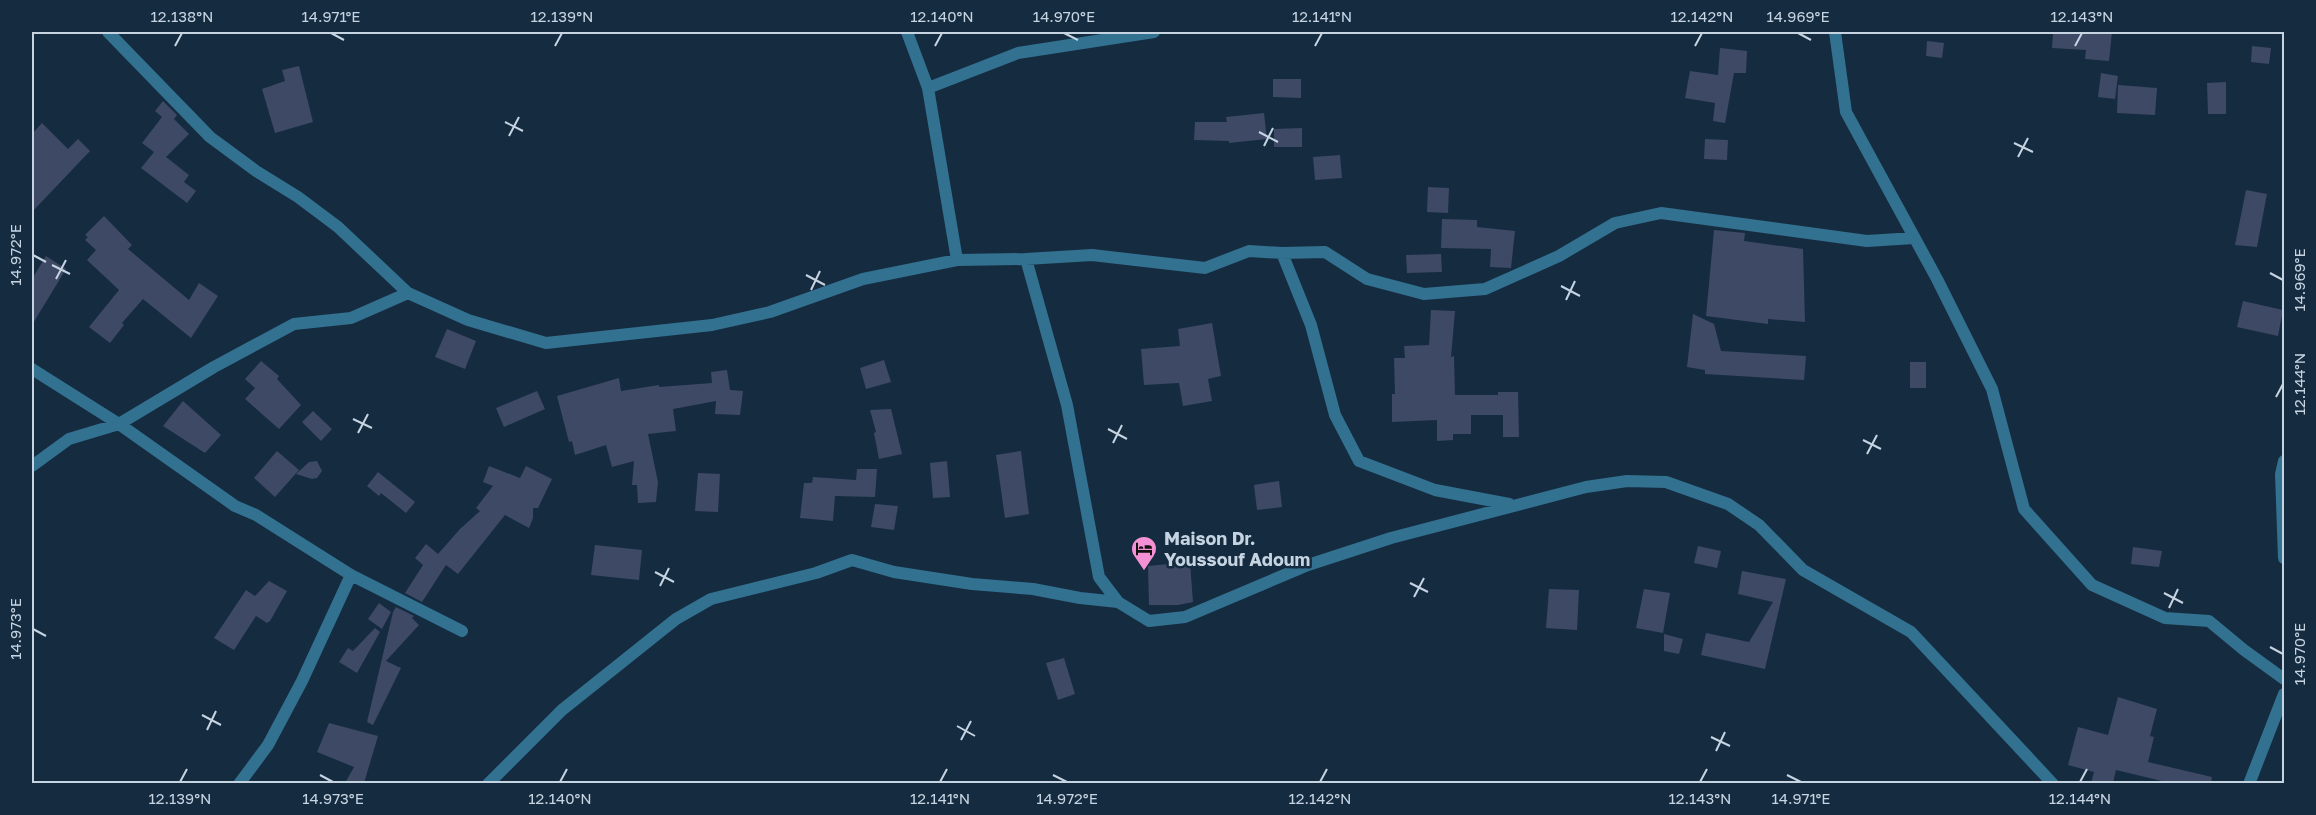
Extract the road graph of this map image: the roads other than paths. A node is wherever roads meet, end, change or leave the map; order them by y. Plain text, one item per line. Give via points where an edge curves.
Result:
1 (108, 32) edge
2 (907, 32) edge
3 (1154, 32) edge
4 (1835, 32) edge
5 (928, 88) junction
6 (1914, 238) junction
7 (1282, 253) junction
8 (1026, 259) junction
9 (957, 260) junction
10 (408, 293) junction
11 (32, 369) edge
12 (119, 424) junction
13 (2284, 461) edge
14 (32, 466) edge
15 (1513, 504) junction
16 (2284, 558) edge
17 (351, 576) junction
18 (1118, 602) junction
19 (462, 632) dead end
20 (2284, 678) edge
21 (2284, 694) edge
22 (239, 783) edge
23 (488, 783) edge
24 (2053, 783) edge
25 (2248, 783) edge

1 - 10 street via 210,137 338,227
2 - 5 street
3 - 5 street via 1018,52
4 - 6 street via 1846,112
5 - 9 street
6 - 7 street via 1867,241 1661,213 1616,223 1559,256 1485,290 1424,294 1367,279 1325,252
6 - 20 street via 1992,389 2024,509 2092,585 2165,618 2209,621
7 - 8 street via 1250,251 1205,268 1092,255
7 - 15 street via 1311,325 1335,415 1359,461 1435,489
8 - 9 street
8 - 18 street via 1067,405 1099,577
9 - 10 street via 863,279 770,312 712,325 546,343 468,320
10 - 12 street via 351,318 294,324
11 - 12 street
12 - 14 street via 69,439
12 - 17 street via 235,506 256,515
13 - 16 street
15 - 18 street via 1308,565 1185,617 1149,621
15 - 24 street via 1627,482 1666,482 1728,504 1760,525 1803,570 1911,632
17 - 19 street
17 - 22 street via 268,745
18 - 23 street via 894,572 852,560 711,599 676,619 588,688
21 - 25 street

